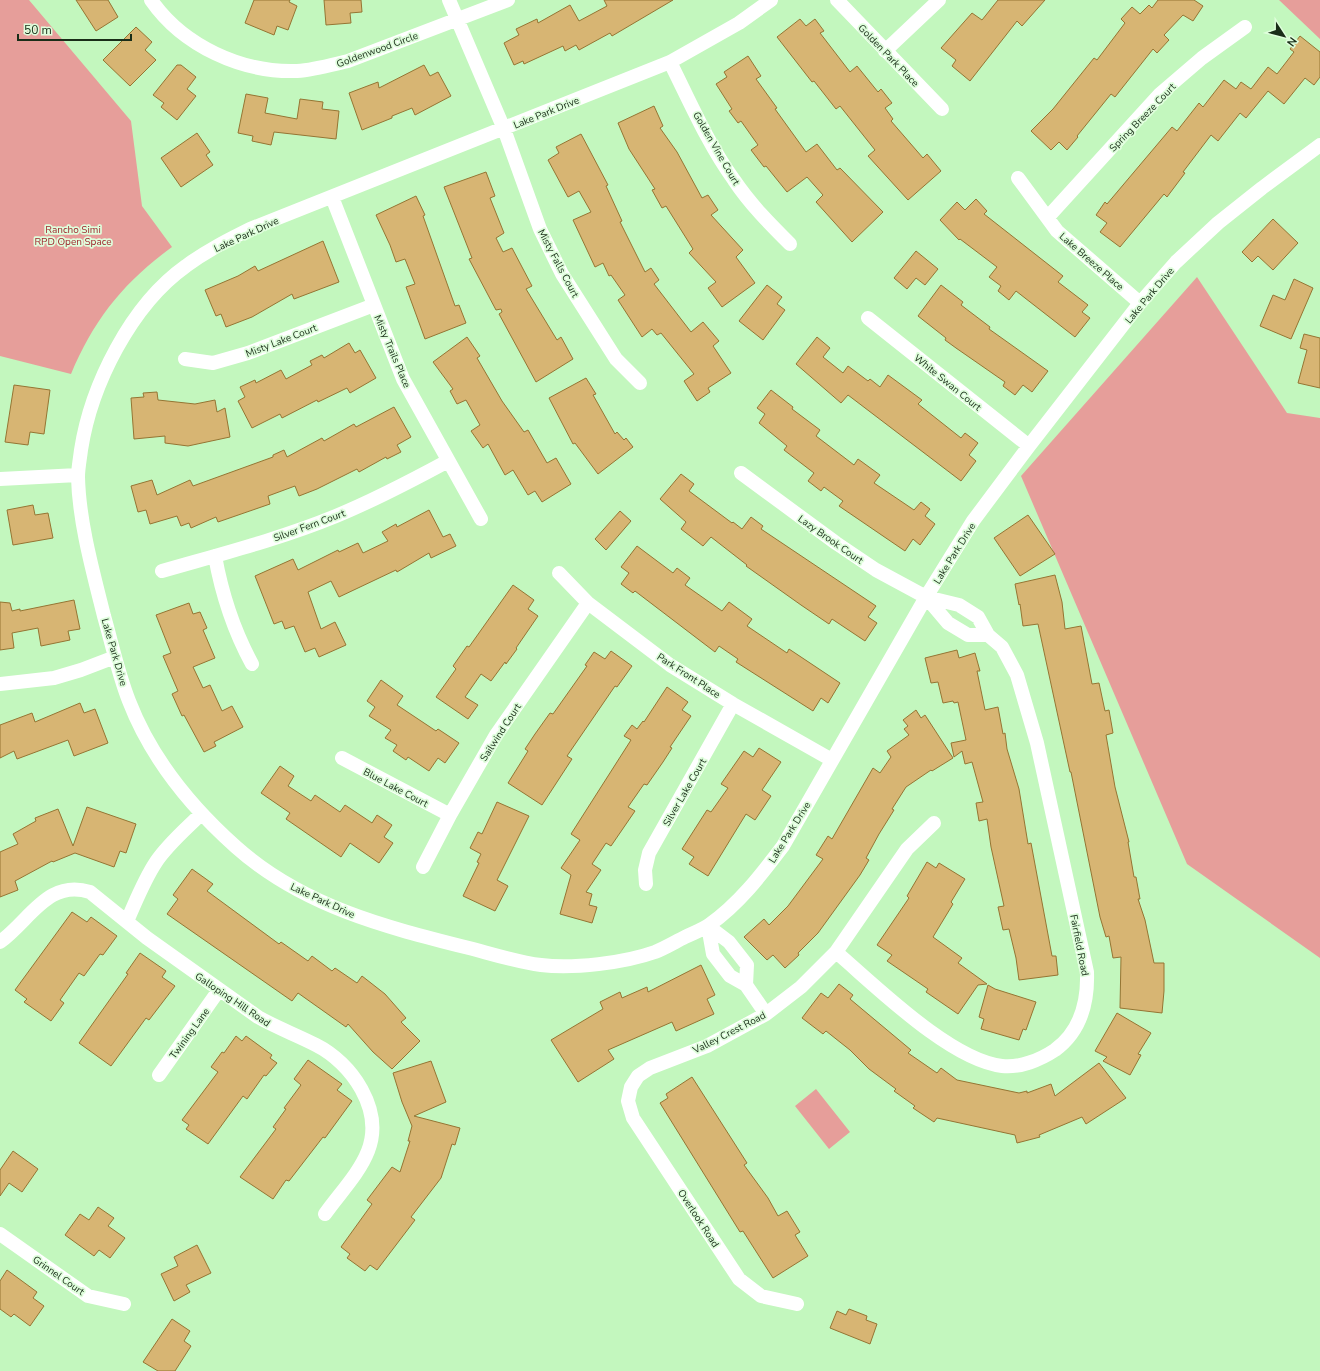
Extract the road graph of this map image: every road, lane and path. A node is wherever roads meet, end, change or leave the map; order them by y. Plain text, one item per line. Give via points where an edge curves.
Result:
1 (151, 0) edge
2 (449, 0) edge
3 (508, 0) edge
4 (771, 0) edge
5 (838, 0) edge
6 (939, 0) edge
7 (456, 20) junction
8 (1245, 27) dead end
9 (885, 51) junction
10 (670, 62) junction
11 (942, 109) dead end
12 (504, 129) junction
13 (1320, 145) edge
14 (1018, 178) dead end
15 (332, 197) junction
16 (1048, 217) junction
17 (790, 244) dead end
18 (1140, 303) junction
19 (374, 305) junction
20 (868, 318) dead end
21 (185, 359) dead end
22 (640, 383) dead end
23 (1029, 446) junction
24 (448, 461) junction
25 (741, 473) dead end
26 (78, 475) junction
27 (0, 479) edge
28 (481, 519) dead end
29 (215, 556) junction
30 (162, 570) dead end
31 (559, 572) dead end
32 (926, 596) junction
33 (588, 603) junction
34 (988, 635) junction
35 (115, 657) junction
36 (252, 664) dead end
37 (0, 684) edge
38 (734, 704) junction
39 (342, 758) dead end
40 (832, 760) junction
41 (201, 814) junction
42 (450, 815) junction
43 (934, 823) dead end
44 (423, 867) dead end
45 (646, 884) dead end
46 (127, 921) junction
47 (708, 926) junction
48 (0, 942) edge
49 (836, 952) junction
50 (746, 985) junction
51 (220, 990) junction
52 (766, 1014) junction
53 (159, 1075) dead end
54 (628, 1101) joint
55 (325, 1214) dead end
56 (0, 1234) edge
57 (124, 1304) dead end
58 (797, 1304) dead end

1 - 7 street, Goldenwood Circle via 172,24 212,52 231,60 273,70 297,71 348,61
2 - 7 street
3 - 7 street, Goldenwood Circle
4 - 10 street, Lake Park Drive via 739,23
5 - 9 street, Golden Park Place
6 - 9 street
7 - 12 street
8 - 16 street, Spring Breeze Court via 1202,58 1160,94
9 - 11 street, Golden Park Place
10 - 12 street, Lake Park Drive
10 - 17 street, Golden Vine Court via 706,133 734,180 767,222
12 - 15 street, Lake Park Drive
12 - 22 street, Misty Falls Court via 540,229 562,274 616,359
13 - 18 street, Lake Park Drive via 1218,223 1176,262
14 - 16 street, Lake Breeze Place
15 - 19 street, Misty Trails Place
15 - 26 street, Lake Park Drive via 250,229 218,245 183,267 155,294 126,332 101,377 85,427
16 - 18 street, Lake Breeze Place via 1057,231
18 - 23 street, Lake Park Drive
19 - 21 street, Misty Lake Court via 213,364
19 - 24 street, Misty Trails Place via 403,379
20 - 23 street, White Swan Court
23 - 32 street, Lake Park Drive via 973,521
24 - 28 street, Misty Trails Place
24 - 29 street, Silver Fern Court via 390,492 336,516 288,534
25 - 32 street, Lazy Brook Court via 876,570
26 - 27 street
26 - 35 street, Lake Park Drive via 92,569
29 - 30 street, Silver Fern Court
29 - 36 street via 229,613
31 - 33 street, Park Front Place
32 - 34 street, Fairfield Road via 959,605 978,618
32 - 34 street via 948,623 968,635
32 - 40 street, Lake Park Drive
33 - 38 street, Park Front Place via 670,665
33 - 42 street, Sailwind Court via 496,735
34 - 49 street, Fairfield Road via 1002,646 1017,675 1037,743 1087,972 1088,992 1084,1010 1069,1036 1046,1056 1021,1065 991,1064 960,1051 934,1035
35 - 37 street via 54,678
35 - 41 street, Lake Park Drive via 129,700 148,741 172,780
38 - 40 street, Park Front Place
38 - 45 street, Silver Lake Court via 649,853
39 - 42 street, Blue Lake Court
40 - 47 street, Lake Park Drive via 769,866
41 - 46 street via 171,843 157,861
41 - 47 street, Lake Park Drive via 238,849 278,879 323,903 370,922 507,958 542,965 602,964 654,952
42 - 44 street, Sailwind Court
43 - 49 street, Valley Crest Road via 907,849
46 - 48 street, Galloping Hill Road via 90,892 79,888 66,889 55,892
46 - 51 street, Galloping Hill Road
47 - 50 street via 713,954 730,976
47 - 50 street via 730,942 747,965
49 - 52 street, Valley Crest Road via 801,987
50 - 52 street
51 - 53 street, Twining Lane
51 - 55 street, Galloping Hill Road via 276,1028 316,1045 335,1057 351,1074 363,1093 371,1114 372,1132 368,1150
52 - 54 street, Valley Crest Road via 707,1046 650,1068 638,1076 631,1087
54 - 58 street, Overlook Road via 633,1118 739,1279 761,1296
56 - 57 street, Grinnel Court via 88,1296

